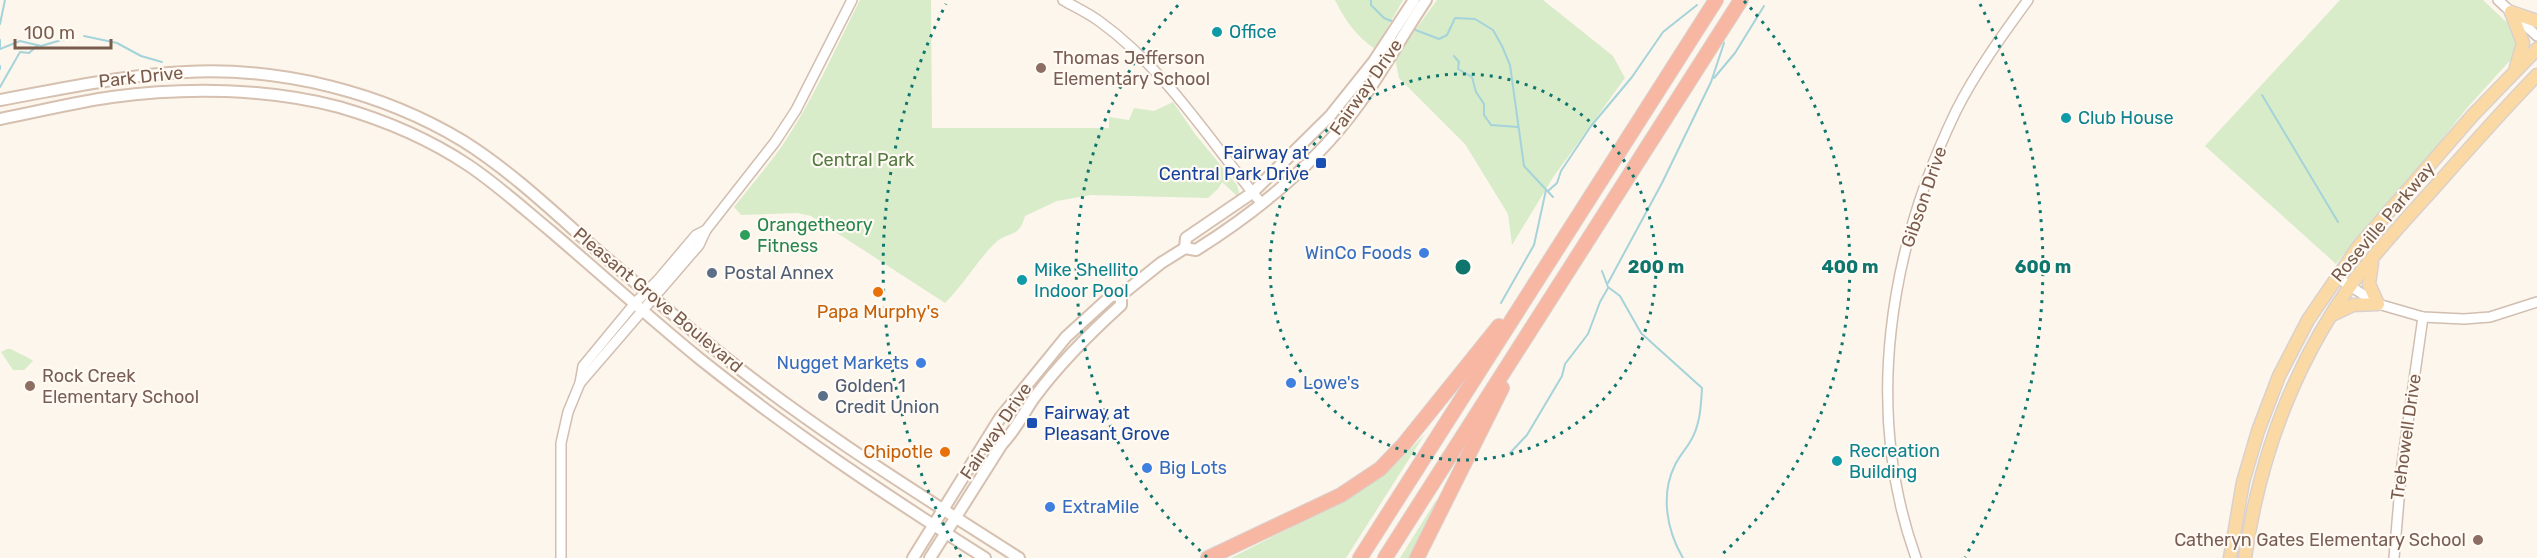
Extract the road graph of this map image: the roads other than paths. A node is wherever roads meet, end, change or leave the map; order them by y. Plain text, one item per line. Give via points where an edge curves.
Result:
1 (852, 0) edge
2 (1064, 0) edge
3 (1426, 0) edge
4 (1716, 0) edge
5 (1741, 0) edge
6 (2028, 0) edge
7 (2498, 0) edge
8 (1413, 7) edge
9 (2511, 12) junction
10 (2537, 21) edge
11 (2537, 36) edge
12 (1392, 43) junction
13 (2537, 49) edge
14 (2514, 71) junction
15 (2537, 75) edge
16 (283, 78) joint
17 (281, 96) joint
18 (0, 100) edge
19 (0, 119) edge
20 (464, 142) junction
21 (439, 148) junction
22 (1252, 193) junction
23 (1262, 204) junction
24 (1185, 248) junction
25 (2373, 259) junction
26 (2336, 277) junction
27 (2350, 287) junction
28 (1532, 288) junction
29 (650, 295) junction
30 (1116, 295) junction
31 (1548, 300) junction
32 (2537, 302) edge
33 (2378, 304) junction
34 (639, 306) junction
35 (2333, 315) junction
36 (2423, 317) junction
37 (1091, 332) junction
38 (1049, 356) junction
39 (733, 384) junction
40 (787, 405) junction
41 (943, 510) junction
42 (956, 518) junction
43 (933, 524) junction
44 (946, 532) junction
45 (561, 558) edge
46 (913, 558) edge
47 (930, 558) edge
48 (985, 558) edge
49 (1019, 558) edge
50 (1208, 558) edge
51 (1360, 558) edge
52 (1384, 558) edge
53 (1417, 558) edge
54 (1916, 558) edge
55 (2230, 558) edge
56 (2246, 558) edge
57 (2394, 558) edge

1 - 29 street via 796,110 775,142 706,230 699,245
2 - 22 street via 1102,22 1137,53
3 - 8 main road, Fairway Drive
4 - 28 highway
5 - 31 highway
6 - 54 street, Gibson Drive via 1957,109 1923,190 1899,272 1889,336 1889,431 1901,515
7 - 9 street
8 - 12 main road, Fairway Drive
9 - 10 main road
9 - 11 street
9 - 14 main road via 2523,43
12 - 22 main road, Fairway Drive via 1330,116
12 - 23 main road, Fairway Drive via 1359,105 1297,174
13 - 14 main road, Roseville Parkway
14 - 26 main road, Roseville Parkway
15 - 25 main road, Roseville Parkway via 2488,125
16 - 18 main road, Park Drive via 233,72 160,74
16 - 20 main road, Pleasant Grove Boulevard via 374,100
17 - 19 main road, Park Drive via 235,93 112,97
17 - 21 main road, Pleasant Grove Boulevard via 369,117
20 - 21 main road via 445,143
20 - 29 main road, Pleasant Grove Boulevard via 521,183
21 - 34 main road, Pleasant Grove Boulevard via 504,191
22 - 23 street
22 - 24 main road, Fairway Drive via 1186,238
23 - 24 main road, Fairway Drive via 1196,250
24 - 30 main road, Fairway Drive
25 - 27 main road, Roseville Parkway
25 - 33 main road via 2369,284
26 - 27 street
26 - 55 main road, Roseville Parkway via 2300,333 2272,393 2243,482
27 - 33 street
27 - 35 main road, Roseville Parkway
28 - 50 highway via 1380,469 1341,495
28 - 51 highway
29 - 34 street
29 - 40 main road, Pleasant Grove Boulevard
30 - 37 main road, Fairway Drive via 1089,322
30 - 38 main road, Fairway Drive
31 - 52 highway
31 - 53 highway
32 - 36 street via 2490,317
33 - 35 main road via 2353,305
33 - 36 street
34 - 39 main road, Pleasant Grove Boulevard
34 - 45 street via 583,366 568,411 561,443
35 - 56 main road, Roseville Parkway via 2307,357 2276,428 2256,495
36 - 57 street, Trehowell Drive via 2402,464
37 - 38 main road via 1076,336
37 - 42 main road, Fairway Drive via 1034,399
38 - 41 main road, Fairway Drive via 1000,418
39 - 40 main road via 739,382 776,411
39 - 43 main road, Pleasant Grove Boulevard via 800,436
40 - 41 main road, Pleasant Grove Boulevard
41 - 42 main road, Pleasant Grove Boulevard
41 - 43 main road, Fairway Drive
42 - 44 main road, Fairway Drive
42 - 49 main road, Pleasant Grove Boulevard
43 - 44 main road, Pleasant Grove Boulevard
43 - 46 main road, Fairway Drive
44 - 47 main road, Fairway Drive
44 - 48 main road, Pleasant Grove Boulevard

